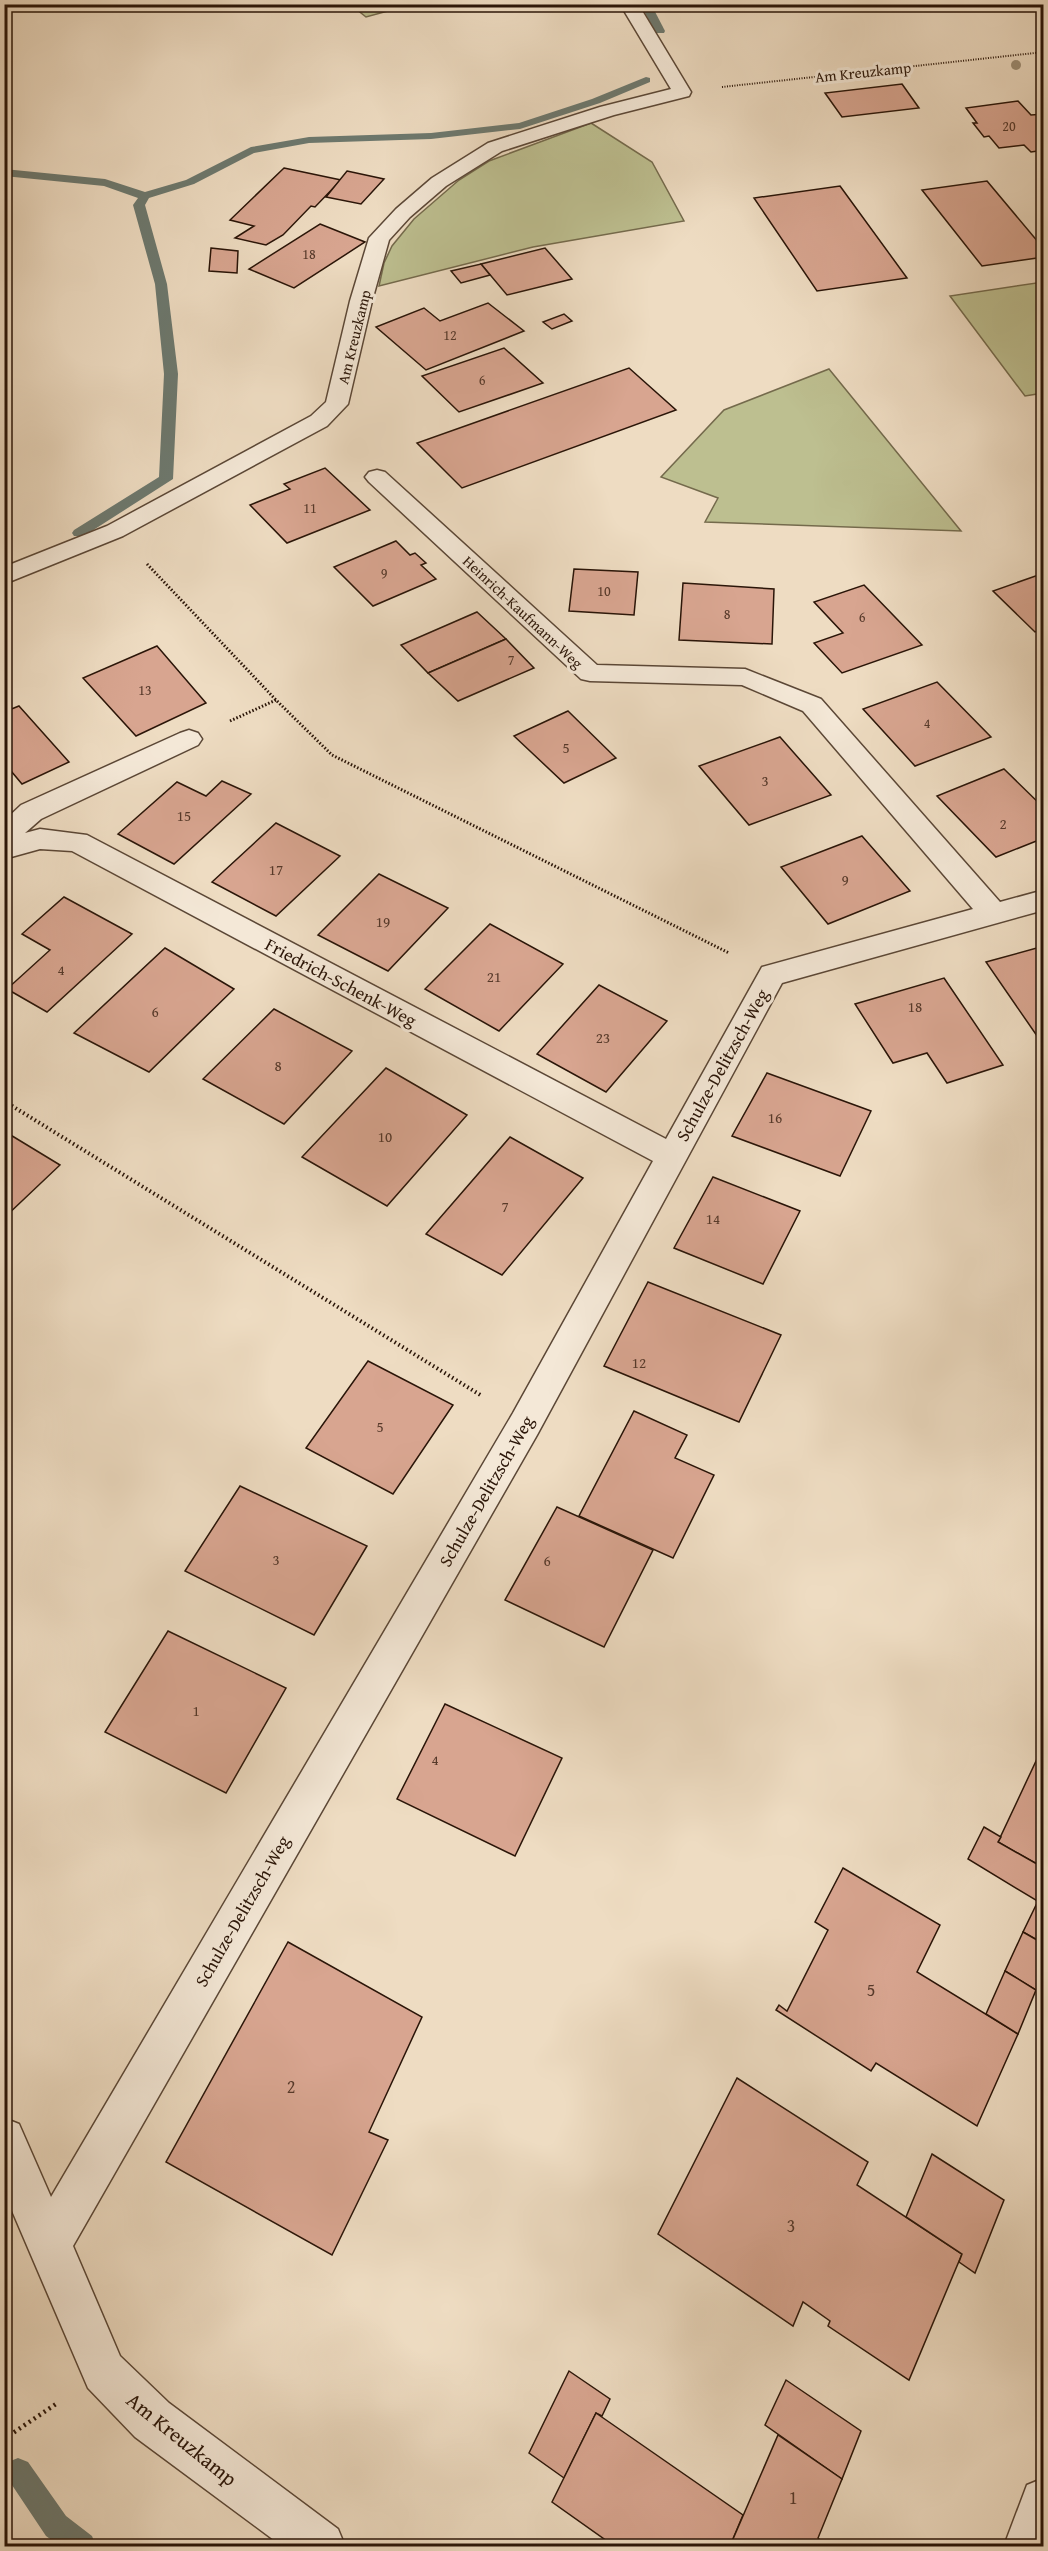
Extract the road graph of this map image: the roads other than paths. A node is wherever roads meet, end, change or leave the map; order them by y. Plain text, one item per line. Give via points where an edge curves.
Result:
1 (629, 4) edge
2 (377, 477) dead end
3 (4, 576) edge
4 (189, 739) dead end
5 (4, 837) edge
6 (4, 849) edge
7 (1044, 900) edge
8 (994, 914) junction
9 (671, 1156) junction
10 (4, 2139) edge
11 (49, 2244) junction
12 (1044, 2502) edge
13 (321, 2547) edge
14 (1028, 2547) edge

1 - 3 street, Am Kreuzkamp via 682,92 495,147 440,182 379,238 338,404 319,421 115,531
2 - 8 street, Heinrich-Kaufmann-Weg via 590,673 745,677 812,705
4 - 5 street via 31,812
6 - 9 street, Friedrich-Schenk-Weg via 40,839 76,842
7 - 8 street, Schulze-Delitzsch-Weg
8 - 9 street, Schulze-Delitzsch-Weg via 772,975
9 - 11 street, Schulze-Delitzsch-Weg via 525,1424
10 - 11 street, Am Kreuzkamp
11 - 13 street, Am Kreuzkamp via 104,2372 152,2420
12 - 14 street

